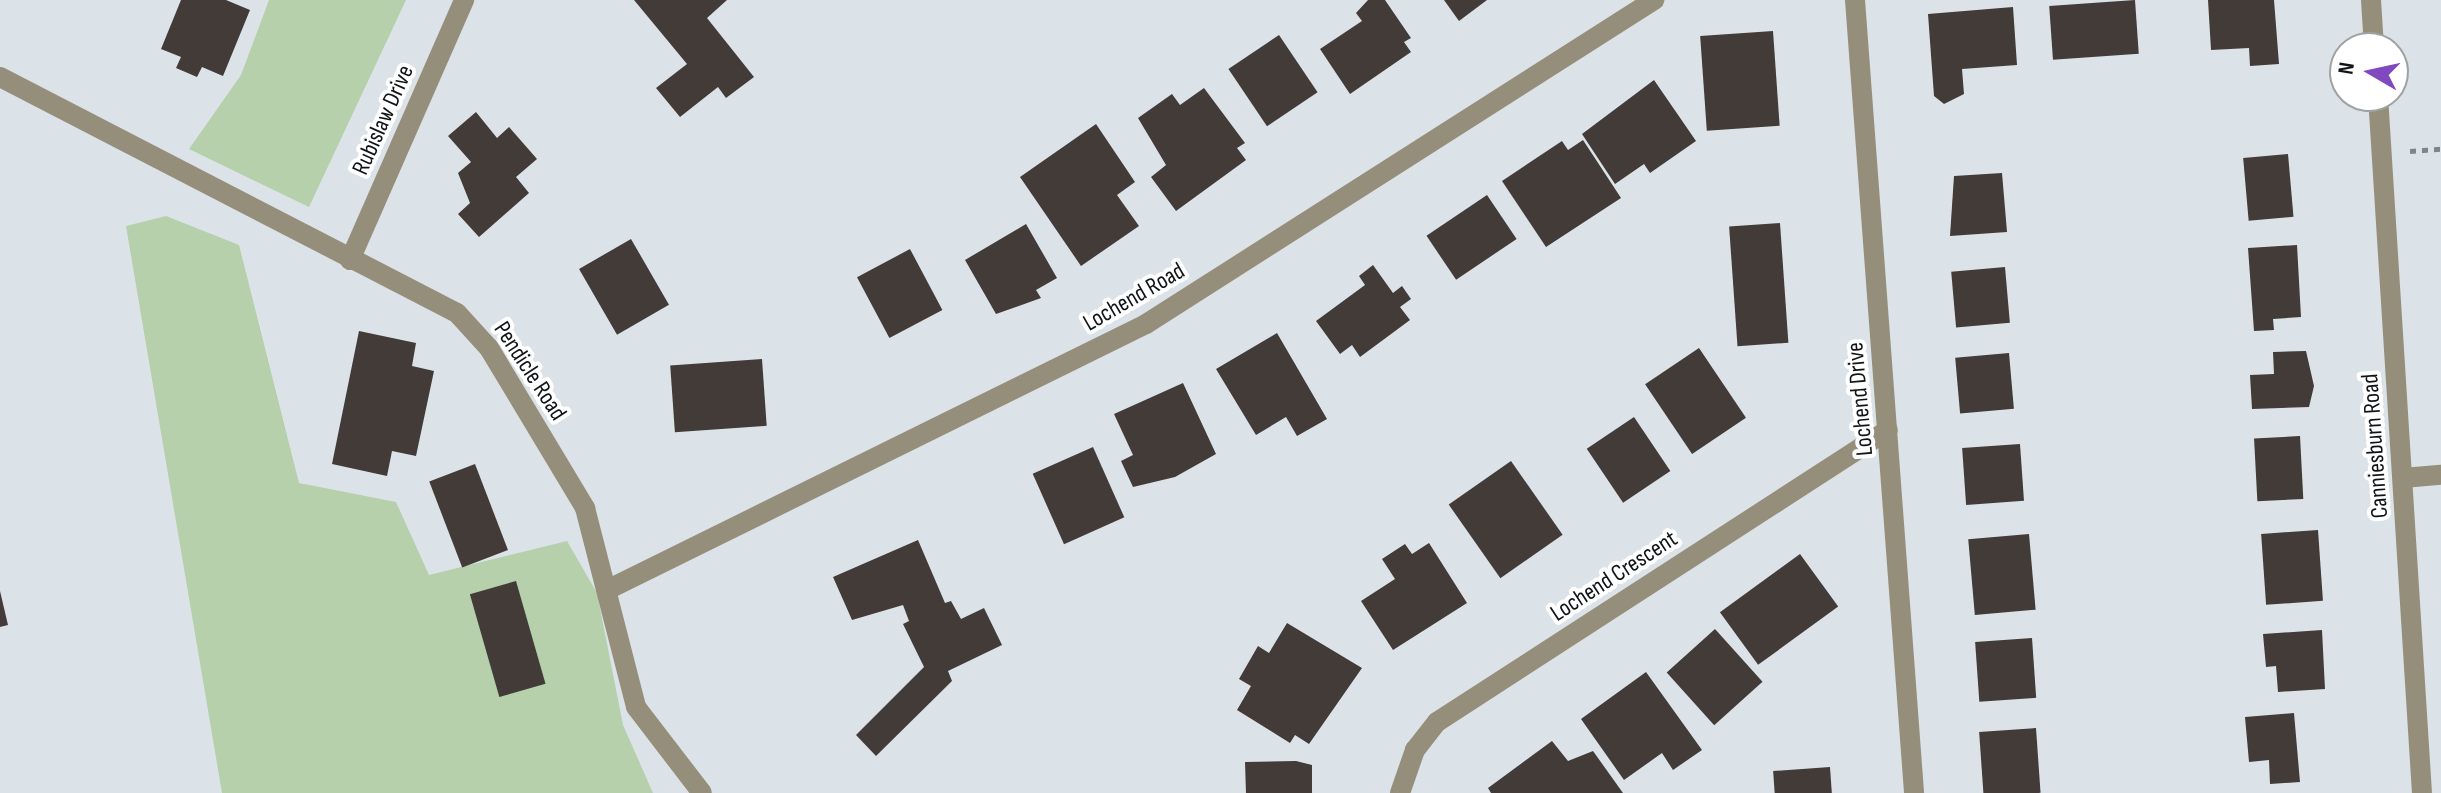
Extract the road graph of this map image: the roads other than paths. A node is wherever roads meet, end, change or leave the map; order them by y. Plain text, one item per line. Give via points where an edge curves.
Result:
1 (464, 0) edge
2 (1654, 0) edge
3 (1855, 0) edge
4 (2371, 0) edge
5 (2373, 32) edge
6 (0, 77) edge
7 (2379, 112) edge
8 (350, 260) junction
9 (1888, 430) junction
10 (2441, 475) edge
11 (2403, 478) junction
12 (611, 588) junction
13 (702, 793) edge
14 (1400, 793) edge
15 (1914, 793) edge
16 (2422, 793) edge

1 - 8 street, Rubislaw Drive
2 - 12 street, Lochend Road via 1146,324
3 - 9 street, Lochend Drive
4 - 5 street
6 - 8 street, Pendicle Road
7 - 11 street, Canniesburn Road
8 - 12 street, Pendicle Road via 457,313 489,348 585,508
9 - 14 street, Lochend Crescent via 1437,722 1415,750
9 - 15 street, Lochend Drive
10 - 11 street
11 - 16 street, Canniesburn Road
12 - 13 street, Pendicle Road via 636,707

